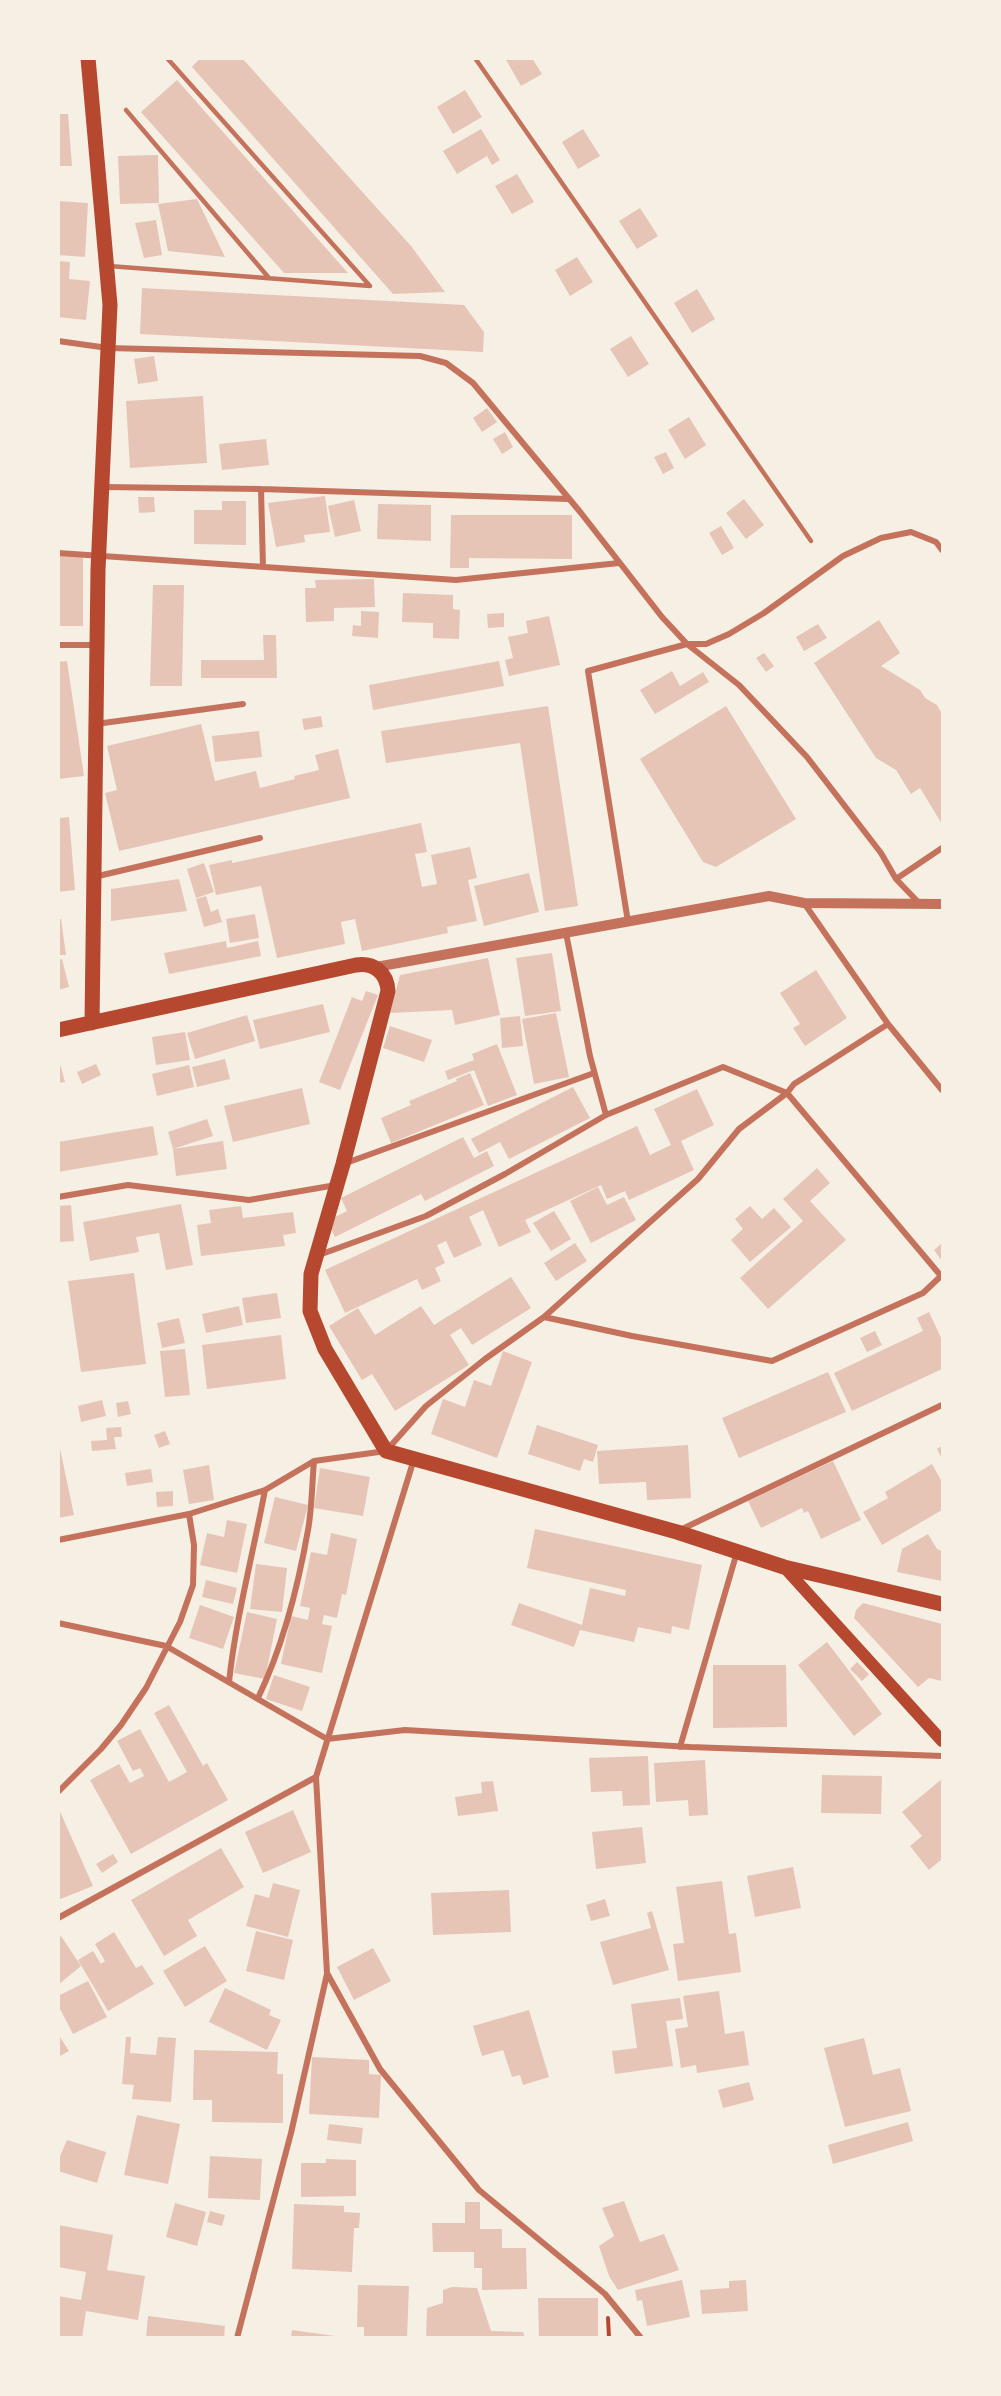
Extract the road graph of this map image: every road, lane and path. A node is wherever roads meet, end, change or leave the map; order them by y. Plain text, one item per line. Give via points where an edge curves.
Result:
1 (88, 58) edge
2 (167, 58) edge
3 (477, 59) edge
4 (126, 111) dead end
5 (106, 266) junction
6 (269, 279) junction
7 (58, 341) edge
8 (108, 348) junction
9 (102, 487) junction
10 (261, 489) junction
11 (568, 499) junction
12 (811, 541) dead end
13 (942, 550) edge
14 (58, 553) edge
15 (99, 556) junction
16 (619, 563) junction
17 (263, 567) junction
18 (687, 644) junction
19 (58, 645) edge
20 (97, 645) junction
21 (243, 704) dead end
22 (96, 725) junction
23 (260, 838) dead end
24 (942, 848) edge
25 (94, 878) junction
26 (896, 879) junction
27 (804, 903) junction
28 (919, 903) junction
29 (942, 904) edge
30 (628, 923) junction
31 (566, 933) junction
32 (376, 968) junction
33 (92, 1023) junction
34 (888, 1024) junction
35 (58, 1029) edge
36 (594, 1073) junction
37 (942, 1090) edge
38 (787, 1092) junction
39 (606, 1115) junction
40 (343, 1164) junction
41 (337, 1184) junction
42 (58, 1197) edge
43 (316, 1256) junction
44 (544, 1317) junction
45 (942, 1405) edge
46 (386, 1450) junction
47 (414, 1458) junction
48 (314, 1461) junction
49 (264, 1490) junction
50 (189, 1514) junction
51 (677, 1532) junction
52 (58, 1540) edge
53 (737, 1551) junction
54 (784, 1567) junction
55 (942, 1604) edge
56 (58, 1623) edge
57 (166, 1646) junction
58 (229, 1682) junction
59 (258, 1698) junction
60 (327, 1739) junction
61 (942, 1741) edge
62 (680, 1747) junction
63 (942, 1756) edge
64 (316, 1776) junction
65 (58, 1792) edge
66 (58, 1918) edge
67 (327, 1973) junction
68 (237, 2337) edge
69 (640, 2337) edge

1 - 5 main road
2 - 6 lane via 370,286
3 - 12 lane
4 - 6 lane
5 - 6 lane
5 - 8 main road via 110,306
7 - 8 street
8 - 9 main road
8 - 11 street via 420,356 446,363 473,383
9 - 10 street
9 - 15 main road
10 - 11 street
10 - 17 street
11 - 16 street
13 - 18 street via 936,542 910,532 881,538 843,555 729,634 706,644
14 - 15 street
15 - 17 street
15 - 20 main road
16 - 17 street via 456,580
16 - 18 street
18 - 26 street via 739,685 807,757
18 - 30 street via 588,671
19 - 20 street
20 - 22 main road
21 - 22 street
22 - 25 main road
23 - 25 street
24 - 26 street
25 - 33 main road
26 - 28 street
27 - 28 street
27 - 30 street via 769,896
27 - 34 street
28 - 29 street
30 - 31 street
31 - 32 street
31 - 36 street
32 - 33 main road via 356,965
32 - 40 main road via 386,977 388,991
33 - 35 main road
34 - 37 street
34 - 38 street
36 - 39 street
36 - 40 street
38 - 39 street via 723,1067
38 - 44 street via 739,1129 698,1179
38 - 44 street via 941,1276 922,1293 772,1361
39 - 43 street via 426,1215
40 - 41 main road
41 - 42 street via 249,1200 128,1185
41 - 43 main road
43 - 46 main road via 311,1274 310,1311 325,1349
44 - 46 street via 426,1406
45 - 51 street
46 - 47 main road
46 - 48 street
47 - 51 main road
47 - 60 street
48 - 49 street
48 - 59 street via 309,1528 293,1597 275,1663
49 - 50 street
49 - 58 street via 234,1635
50 - 52 street
50 - 57 street via 194,1545 193,1585 180,1622
51 - 53 main road
53 - 54 main road
53 - 62 street
54 - 55 main road
54 - 61 main road
56 - 57 street
57 - 58 street
57 - 65 street via 146,1688 121,1725
58 - 59 street
59 - 60 street
60 - 62 street via 405,1730
60 - 64 street
62 - 63 street
64 - 66 street
64 - 67 street
67 - 68 street via 291,2133
67 - 69 street via 380,2069 479,2190 605,2294

